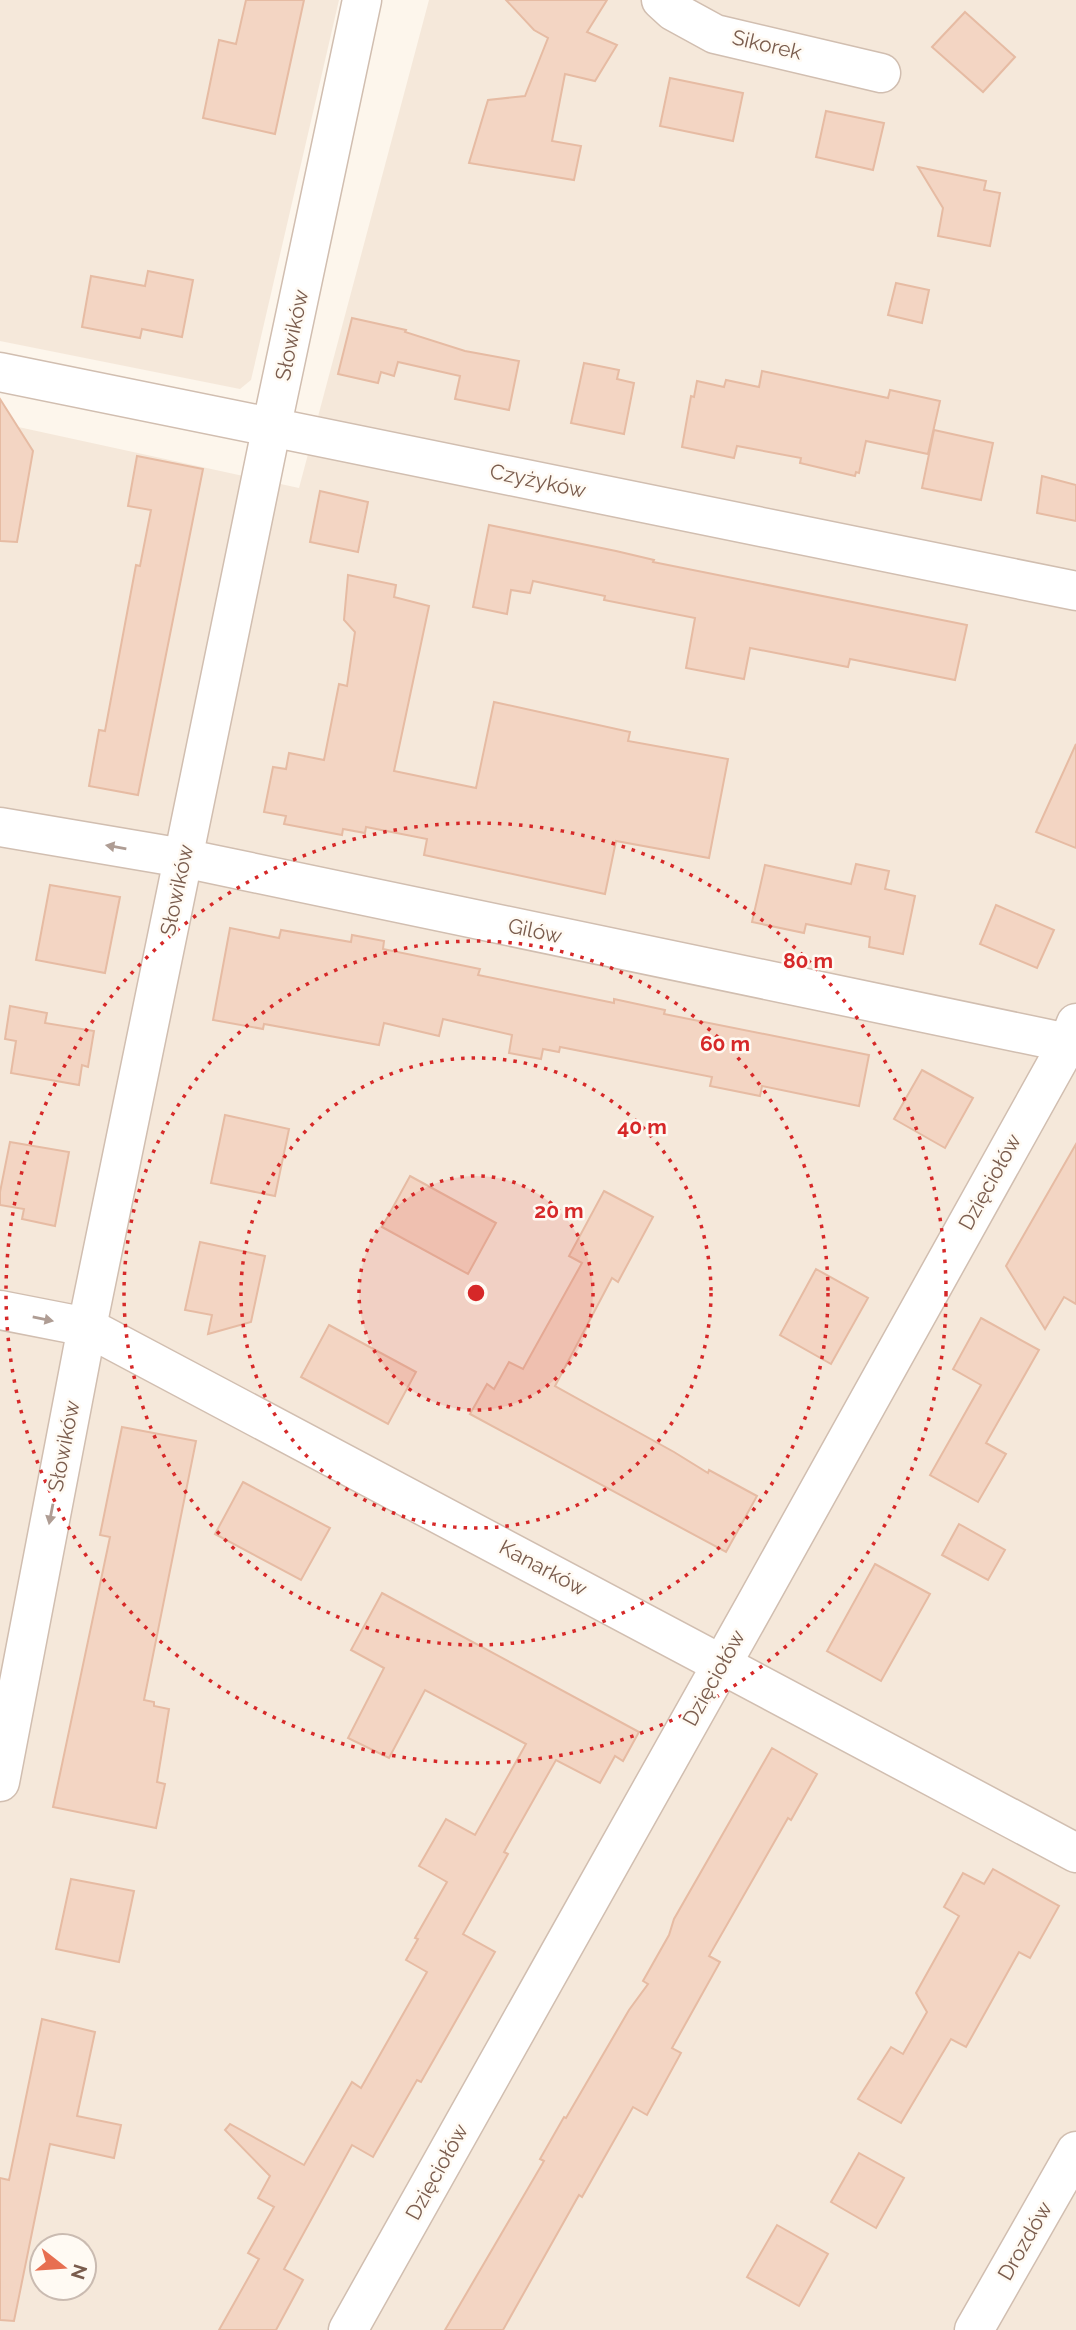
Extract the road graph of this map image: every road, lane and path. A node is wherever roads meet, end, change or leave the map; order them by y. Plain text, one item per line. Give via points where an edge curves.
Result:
1 (362, 0) edge
2 (661, 0) edge
3 (881, 73) dead end
4 (0, 372) edge
5 (272, 425) junction
6 (1076, 591) edge
7 (0, 827) edge
8 (183, 858) junction
9 (1072, 1033) edge
10 (0, 1310) edge
11 (87, 1327) junction
12 (722, 1663) junction
13 (0, 1782) edge
14 (1076, 1853) edge
15 (1076, 2151) edge
16 (348, 2330) edge
17 (974, 2330) edge

1 - 5 street, Słowików
2 - 3 street, Sikorek via 715,34
4 - 5 street, Czyżyków
5 - 6 street, Czyżyków
5 - 8 street, Słowików
8 -> 7 street, Gilów
8 - 9 street, Gilów
8 - 11 street, Słowików
9 - 12 street, Dzięciołów
10 -> 11 street, Kanarków
11 - 12 street, Kanarków
11 -> 13 street, Słowików
12 - 14 street, Kanarków
12 - 16 street, Dzięciołów
15 - 17 street, Drozdów

